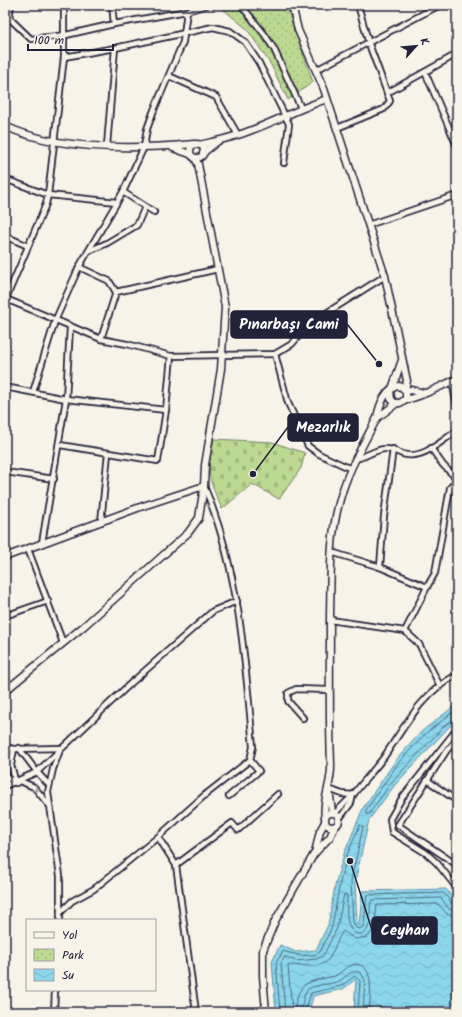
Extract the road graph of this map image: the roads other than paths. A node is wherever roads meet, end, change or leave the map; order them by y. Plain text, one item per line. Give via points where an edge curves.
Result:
1 (11, 5) edge
2 (64, 5) edge
3 (112, 5) edge
4 (207, 5) edge
5 (241, 5) edge
6 (292, 5) edge
7 (358, 5) edge
8 (440, 5) edge
9 (187, 11) junction
10 (5, 14) edge
11 (9, 18) junction
12 (114, 24) junction
13 (185, 33) junction
14 (66, 35) junction
15 (369, 44) junction
16 (116, 48) junction
17 (457, 54) edge
18 (64, 57) junction
19 (316, 70) junction
20 (425, 72) junction
21 (169, 76) junction
22 (387, 93) junction
23 (328, 99) junction
24 (301, 108) junction
25 (286, 116) junction
26 (5, 126) edge
27 (337, 128) junction
28 (238, 135) junction
29 (219, 140) junction
30 (54, 141) junction
31 (197, 145) junction
32 (107, 146) junction
33 (169, 146) junction
34 (457, 146) edge
35 (144, 147) junction
36 (203, 153) junction
37 (193, 156) junction
38 (284, 164) dead end
39 (5, 179) edge
40 (123, 192) junction
41 (48, 195) junction
42 (457, 195) edge
43 (117, 202) junction
44 (144, 207) junction
45 (154, 212) dead end
46 (368, 226) junction
47 (5, 236) edge
48 (28, 246) junction
49 (89, 251) junction
50 (78, 267) junction
51 (218, 269) junction
52 (385, 276) junction
53 (116, 292) junction
54 (5, 300) edge
55 (55, 321) junction
56 (70, 327) junction
57 (101, 339) junction
58 (221, 354) junction
59 (275, 354) junction
60 (171, 356) junction
61 (403, 359) junction
62 (454, 380) edge
63 (5, 386) edge
64 (391, 390) junction
65 (406, 390) junction
66 (33, 392) junction
67 (424, 393) junction
68 (66, 399) junction
69 (406, 399) junction
70 (398, 403) junction
71 (457, 406) edge
72 (166, 410) junction
73 (377, 418) junction
74 (457, 431) edge
75 (60, 445) junction
76 (432, 448) junction
77 (393, 450) junction
78 (108, 453) junction
79 (355, 459) junction
80 (350, 468) junction
81 (5, 472) edge
82 (54, 479) junction
83 (457, 479) edge
84 (204, 486) junction
85 (101, 522) junction
86 (42, 543) junction
87 (28, 549) junction
88 (331, 552) junction
89 (5, 556) edge
90 (380, 567) junction
91 (427, 587) junction
92 (48, 601) junction
93 (237, 601) junction
94 (5, 616) edge
95 (330, 620) junction
96 (405, 631) junction
97 (63, 643) junction
98 (457, 676) edge
99 (440, 686) junction
100 (329, 690) junction
101 (5, 691) edge
102 (303, 718) dead end
103 (457, 729) edge
104 (457, 740) edge
105 (5, 748) edge
106 (20, 748) junction
107 (61, 748) junction
108 (14, 749) junction
109 (250, 760) junction
110 (37, 772) junction
111 (5, 776) edge
112 (427, 780) junction
113 (16, 783) junction
114 (49, 785) junction
115 (5, 786) edge
116 (329, 789) junction
117 (278, 794) dead end
118 (353, 795) junction
119 (229, 796) dead end
120 (457, 802) edge
121 (49, 805) junction
122 (333, 813) junction
123 (339, 819) junction
124 (325, 820) junction
125 (335, 826) junction
126 (158, 838) junction
127 (314, 854) junction
128 (176, 865) junction
129 (457, 865) edge
130 (457, 888) edge
131 (60, 913) junction
132 (60, 919) edge
133 (55, 991) edge
134 (54, 1012) edge
135 (196, 1012) edge
136 (266, 1012) edge

1 - 11 street
2 - 14 street
3 - 12 street
4 - 9 street
5 - 24 street via 274,49
6 - 19 street via 298,30
7 - 15 street
8 - 15 street
9 - 12 street
9 - 13 street
10 - 11 street
11 - 14 street via 31,38
12 - 14 street
13 - 16 street
13 - 21 street
13 - 25 street via 213,27 230,31 246,42
14 - 18 street
15 - 19 street
15 - 22 street
16 - 18 street
16 - 32 street
17 - 20 street
18 - 30 street
19 - 23 street
20 - 22 street
20 - 34 street
21 - 28 street via 216,97
21 - 35 street via 147,129
22 - 27 street via 390,101 384,109
23 - 24 street
23 - 27 street
24 - 25 street
25 - 28 street
25 - 38 street via 289,124
26 - 30 street
27 - 46 street
28 - 29 street
29 - 31 street
29 - 36 street
30 - 32 street
30 - 41 street
31 - 33 street
31 - 36 street via 203,148
31 - 37 street via 191,148
32 - 35 street
33 - 35 street
33 - 37 street
35 - 40 street
36 - 37 street via 200,157
37 - 51 street via 198,164
39 - 41 street
40 - 43 street
40 - 44 street
41 - 43 street
41 - 48 street
42 - 46 street
43 - 49 street
44 - 45 street
44 - 49 street via 137,225
46 - 52 street
47 - 48 street
48 - 54 street
49 - 50 street
50 - 53 street via 109,280
50 - 55 street
51 - 53 street
51 - 58 street via 225,307
52 - 59 street via 309,324 292,344
52 - 61 street
53 - 57 street
54 - 55 street
55 - 56 street
55 - 66 street
56 - 57 street
56 - 68 street
57 - 60 street
58 - 59 street
58 - 60 street
58 - 84 street
59 - 80 street via 288,403 308,446
60 - 72 street
61 - 64 street
61 - 65 street
62 - 67 street
62 - 71 street
63 - 66 street
64 - 65 street via 400,386
64 - 70 street via 391,399
64 - 73 street via 381,403
65 - 67 street
65 - 69 street
66 - 68 street
67 - 69 street via 418,398
68 - 72 street
68 - 75 street
69 - 70 street
70 - 73 street
72 - 78 street via 158,461
73 - 79 street
74 - 76 street
75 - 78 street
75 - 82 street
76 - 77 street via 420,454 407,455
76 - 83 street via 443,465
77 - 79 street via 384,449
77 - 90 street
78 - 85 street
79 - 80 street
80 - 88 street via 338,504
81 - 82 street
82 - 86 street
83 - 91 street via 450,488 436,573
84 - 85 street
84 - 93 street via 221,533
84 - 97 street via 199,518 188,533
85 - 86 street
86 - 87 street
87 - 89 street
87 - 92 street
88 - 90 street
88 - 95 street
90 - 91 street
91 - 96 street
92 - 94 street
92 - 97 street
93 - 107 street via 213,611
93 - 109 street via 253,747
95 - 96 street
95 - 100 street
96 - 99 street via 418,644
97 - 101 street
98 - 99 street
99 - 118 street via 421,702 384,757
100 - 102 street via 296,689 288,693 288,701
100 - 116 street
103 - 130 street via 402,798 390,819 392,832 426,853
104 - 112 street
105 - 108 street
106 - 107 street
106 - 108 street
106 - 110 street
107 - 110 street
107 - 114 street
108 - 113 street via 11,765
109 - 119 street via 259,771
109 - 126 street
110 - 113 street
110 - 114 street
111 - 113 street
112 - 120 street
112 - 129 street via 398,825
113 - 115 street
113 -> 121 street via 20,781 34,787
114 - 121 street
116 - 118 street
116 - 122 street
116 - 124 street via 323,806
117 - 128 street via 238,830 232,823
118 - 122 street
118 - 123 street via 351,803
121 - 131 street via 60,876
122 - 123 street
122 - 124 street via 328,814
123 - 125 street
124 - 125 street via 330,827
124 - 127 street
125 - 127 street via 330,837
126 - 128 street
126 - 131 street via 94,889 72,901
127 - 136 street via 275,921 263,950 262,976
128 - 135 street
131 - 132 street
133 - 134 street

